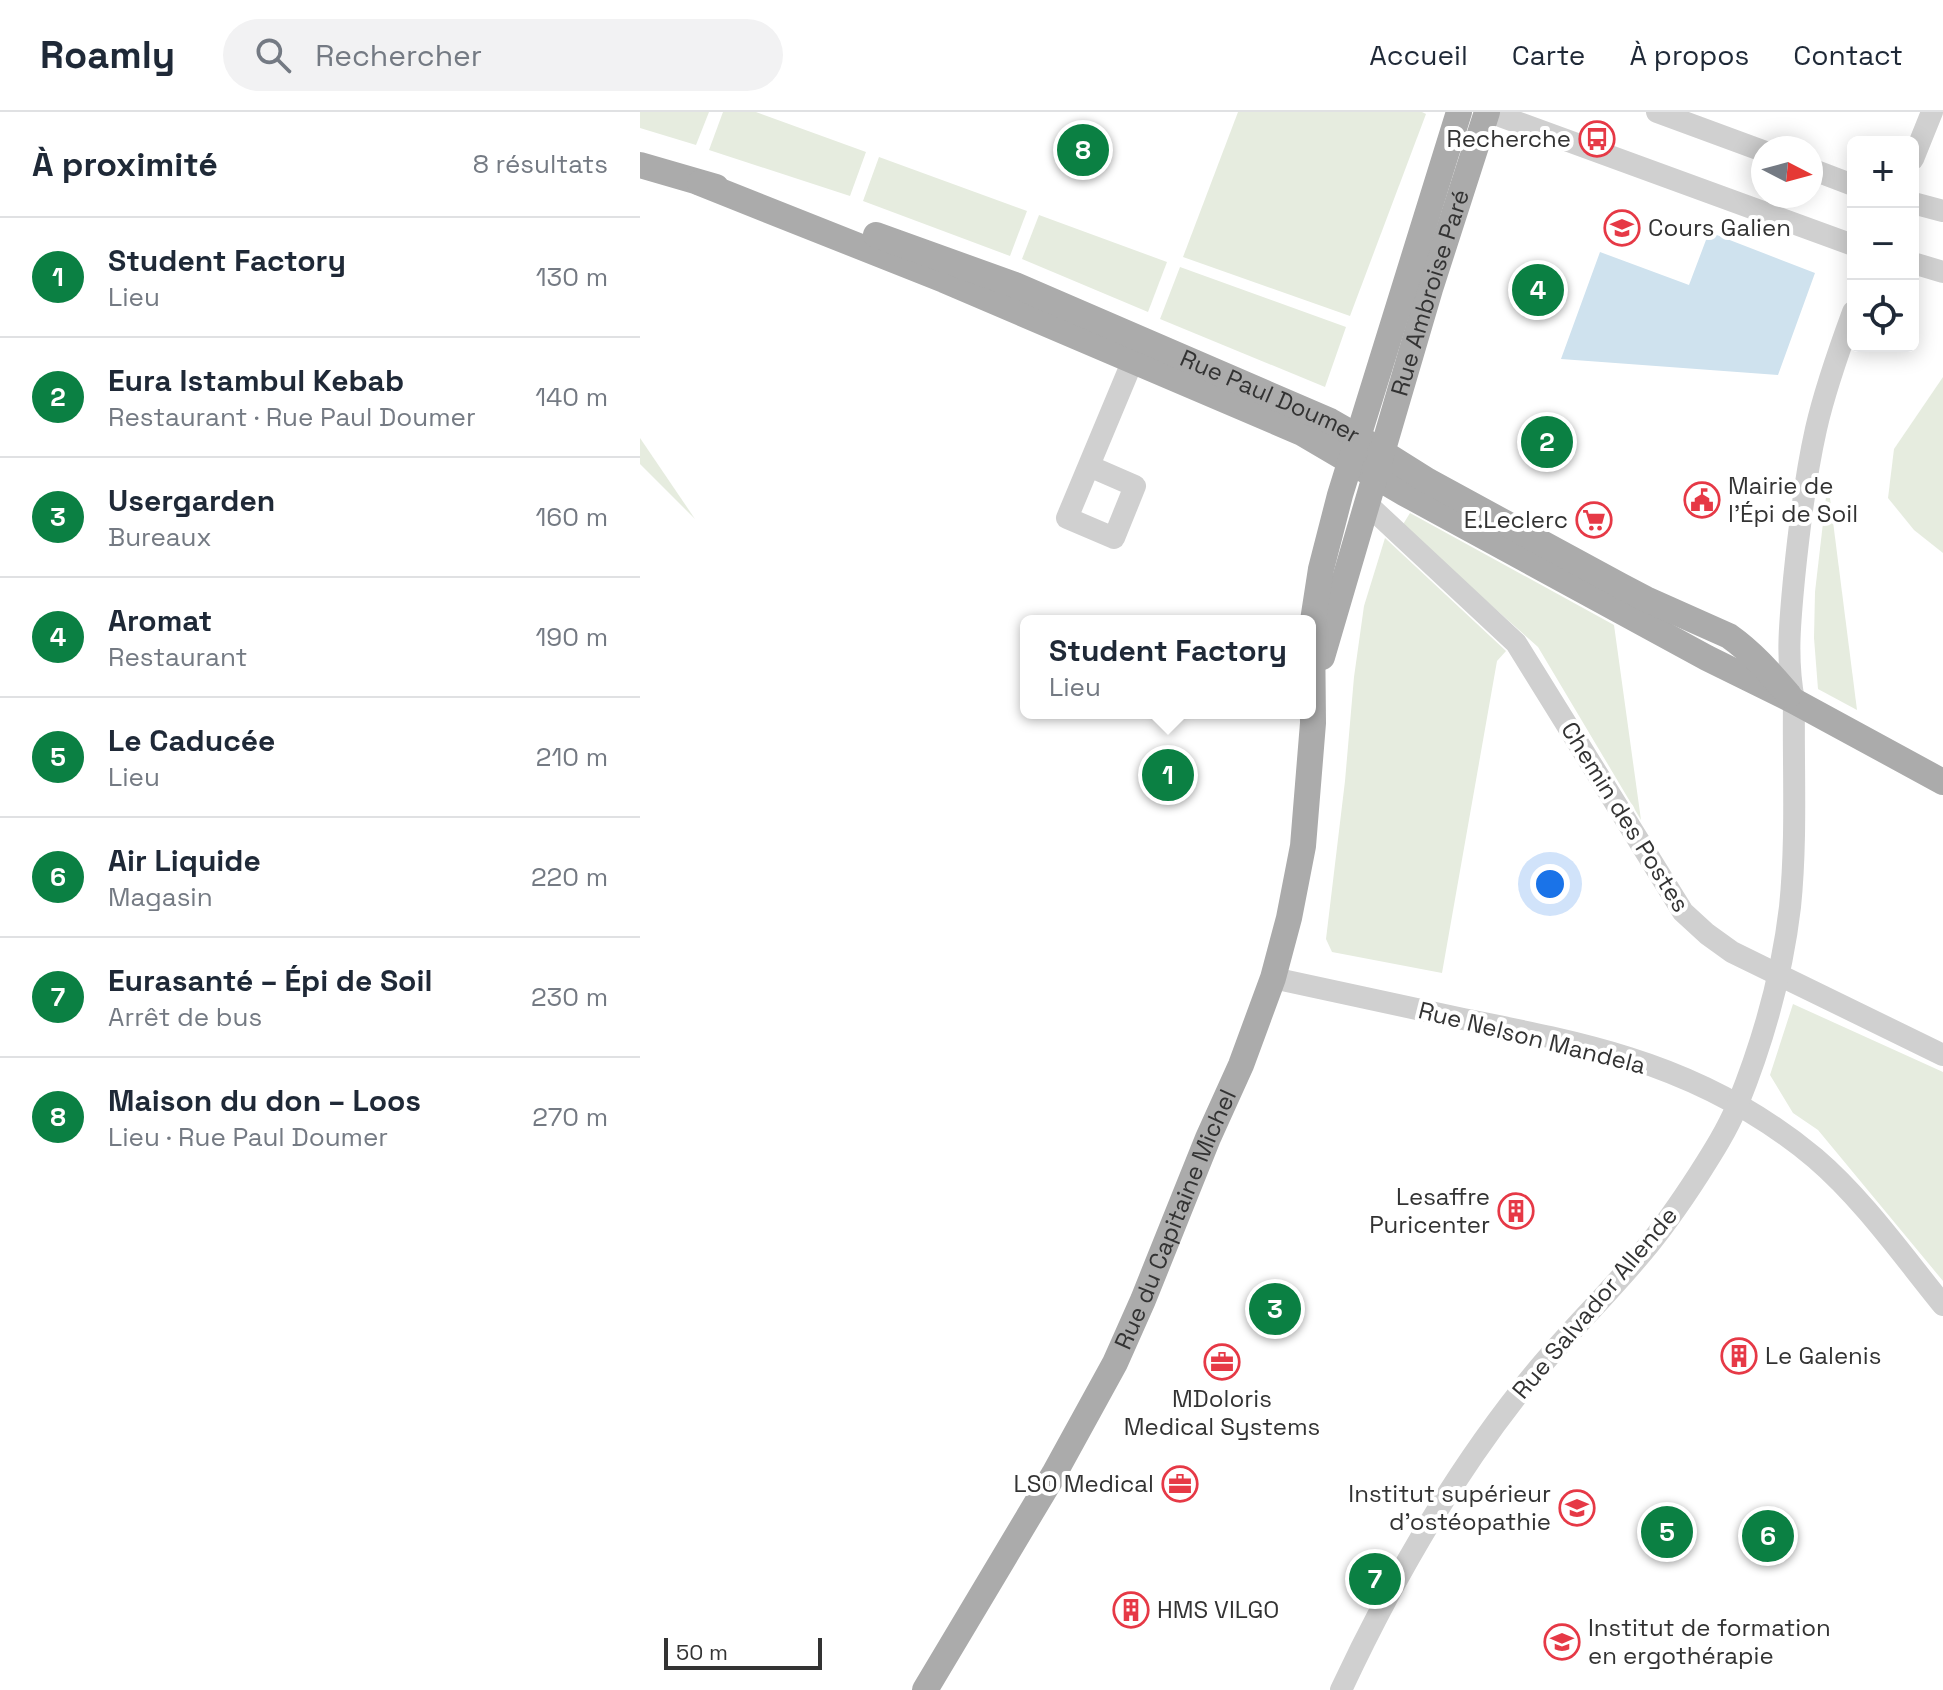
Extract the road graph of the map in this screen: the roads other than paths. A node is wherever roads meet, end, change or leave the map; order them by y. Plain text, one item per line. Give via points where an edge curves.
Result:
1 (1459, 112) edge
2 (1488, 112) edge
3 (1657, 112) edge
4 (1932, 112) edge
5 (1919, 144) edge
6 (1751, 147) edge
7 (640, 165) edge
8 (1823, 174) edge
9 (700, 183) junction
10 (1847, 183) edge
11 (1919, 205) edge
12 (1943, 211) edge
13 (1847, 243) edge
14 (1919, 265) edge
15 (1943, 272) edge
16 (1847, 329) edge
17 (1133, 360) junction
18 (1355, 449) junction
19 (1378, 464) junction
20 (1089, 466) dead end
21 (1367, 504) junction
22 (1314, 615) edge
23 (1316, 691) edge
24 (1794, 701) junction
25 (1312, 719) edge
26 (1943, 782) edge
27 (1778, 975) junction
28 (1273, 978) junction
29 (1943, 1055) edge
30 (1737, 1105) junction
31 (1943, 1305) edge
32 (925, 1690) edge
33 (1341, 1690) edge

1 - 18 main road, Rue Ambroise Paré
2 - 13 street
2 - 19 main road, Rue Ambroise Paré
3 - 6 street
4 - 5 street
7 - 9 main road, Rue Paul Doumer
8 - 10 street
9 - 17 main road, Rue Paul Doumer
9 - 18 main road, Rue Paul Doumer via 798,208 995,277 1316,415
11 - 12 street
14 - 15 street
16 - 24 street, Rue Salvador Allende via 1817,427 1804,492 1788,642
17 - 18 main road, Rue Paul Doumer via 1302,433
17 - 20 street
18 - 19 main road, Rue Paul Doumer
18 - 22 main road, Rue du Capitaine Michel via 1328,539
19 - 21 main road, Rue du Capitaine Michel
19 - 24 main road, Rue Paul Doumer via 1428,481 1646,599 1729,636 1764,665
21 - 23 main road, Rue du Capitaine Michel via 1326,638
21 - 27 street, Chemin des Postes via 1516,643 1683,912 1732,952
24 - 26 main road, Rue Paul Doumer
24 - 27 street, Rue Salvador Allende via 1792,873
25 - 28 main road, Rue du Capitaine Michel via 1303,846
27 - 29 street, Chemin des Postes
27 - 30 street, Rue Salvador Allende
28 - 30 street, Rue Nelson Mandela via 1606,1051
28 - 32 main road, Rue du Capitaine Michel via 1115,1363
30 - 31 street, Rue Nelson Mandela via 1791,1140 1845,1187
30 - 33 street, Rue Salvador Allende via 1664,1226 1544,1361 1467,1465 1400,1571

